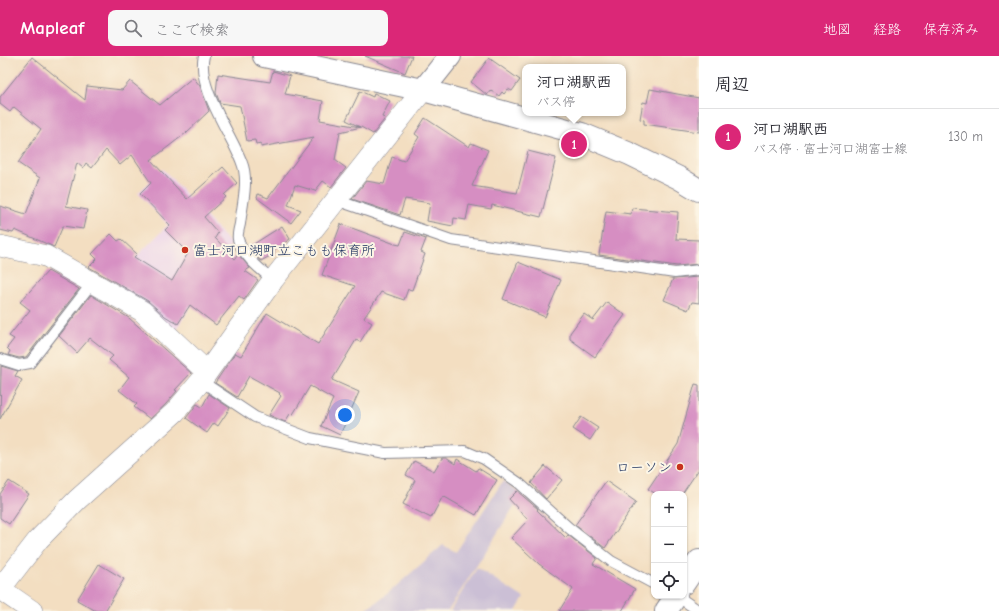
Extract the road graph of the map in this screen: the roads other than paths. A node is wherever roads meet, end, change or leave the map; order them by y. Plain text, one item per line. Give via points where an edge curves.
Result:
1 (204, 56) edge
2 (264, 56) edge
3 (450, 56) edge
4 (423, 90) junction
5 (699, 190) edge
6 (336, 200) junction
7 (0, 246) edge
8 (699, 270) edge
9 (273, 280) junction
10 (92, 283) junction
11 (0, 359) edge
12 (204, 377) junction
13 (699, 561) edge
14 (687, 579) edge
15 (651, 582) edge
16 (674, 599) edge
17 (681, 599) edge
18 (32, 611) edge
19 (666, 611) edge
20 (699, 611) edge

1 - 9 lane via 202,62 213,103 243,165 244,182 238,239 248,258
2 - 4 main road
3 - 4 main road
4 - 5 main road via 582,134 630,154
4 - 6 street
6 - 8 lane via 451,240 675,273
6 - 9 street
7 - 10 street via 46,256
9 - 12 street
10 - 11 lane via 30,363 19,365
10 - 12 street via 142,311
12 - 15 lane via 255,417 310,438 385,453 465,451 484,459 519,483 568,528 611,561
12 - 18 street via 175,412 66,511 38,540 0,589
13 - 14 main road
16 - 19 main road
17 - 20 lane

